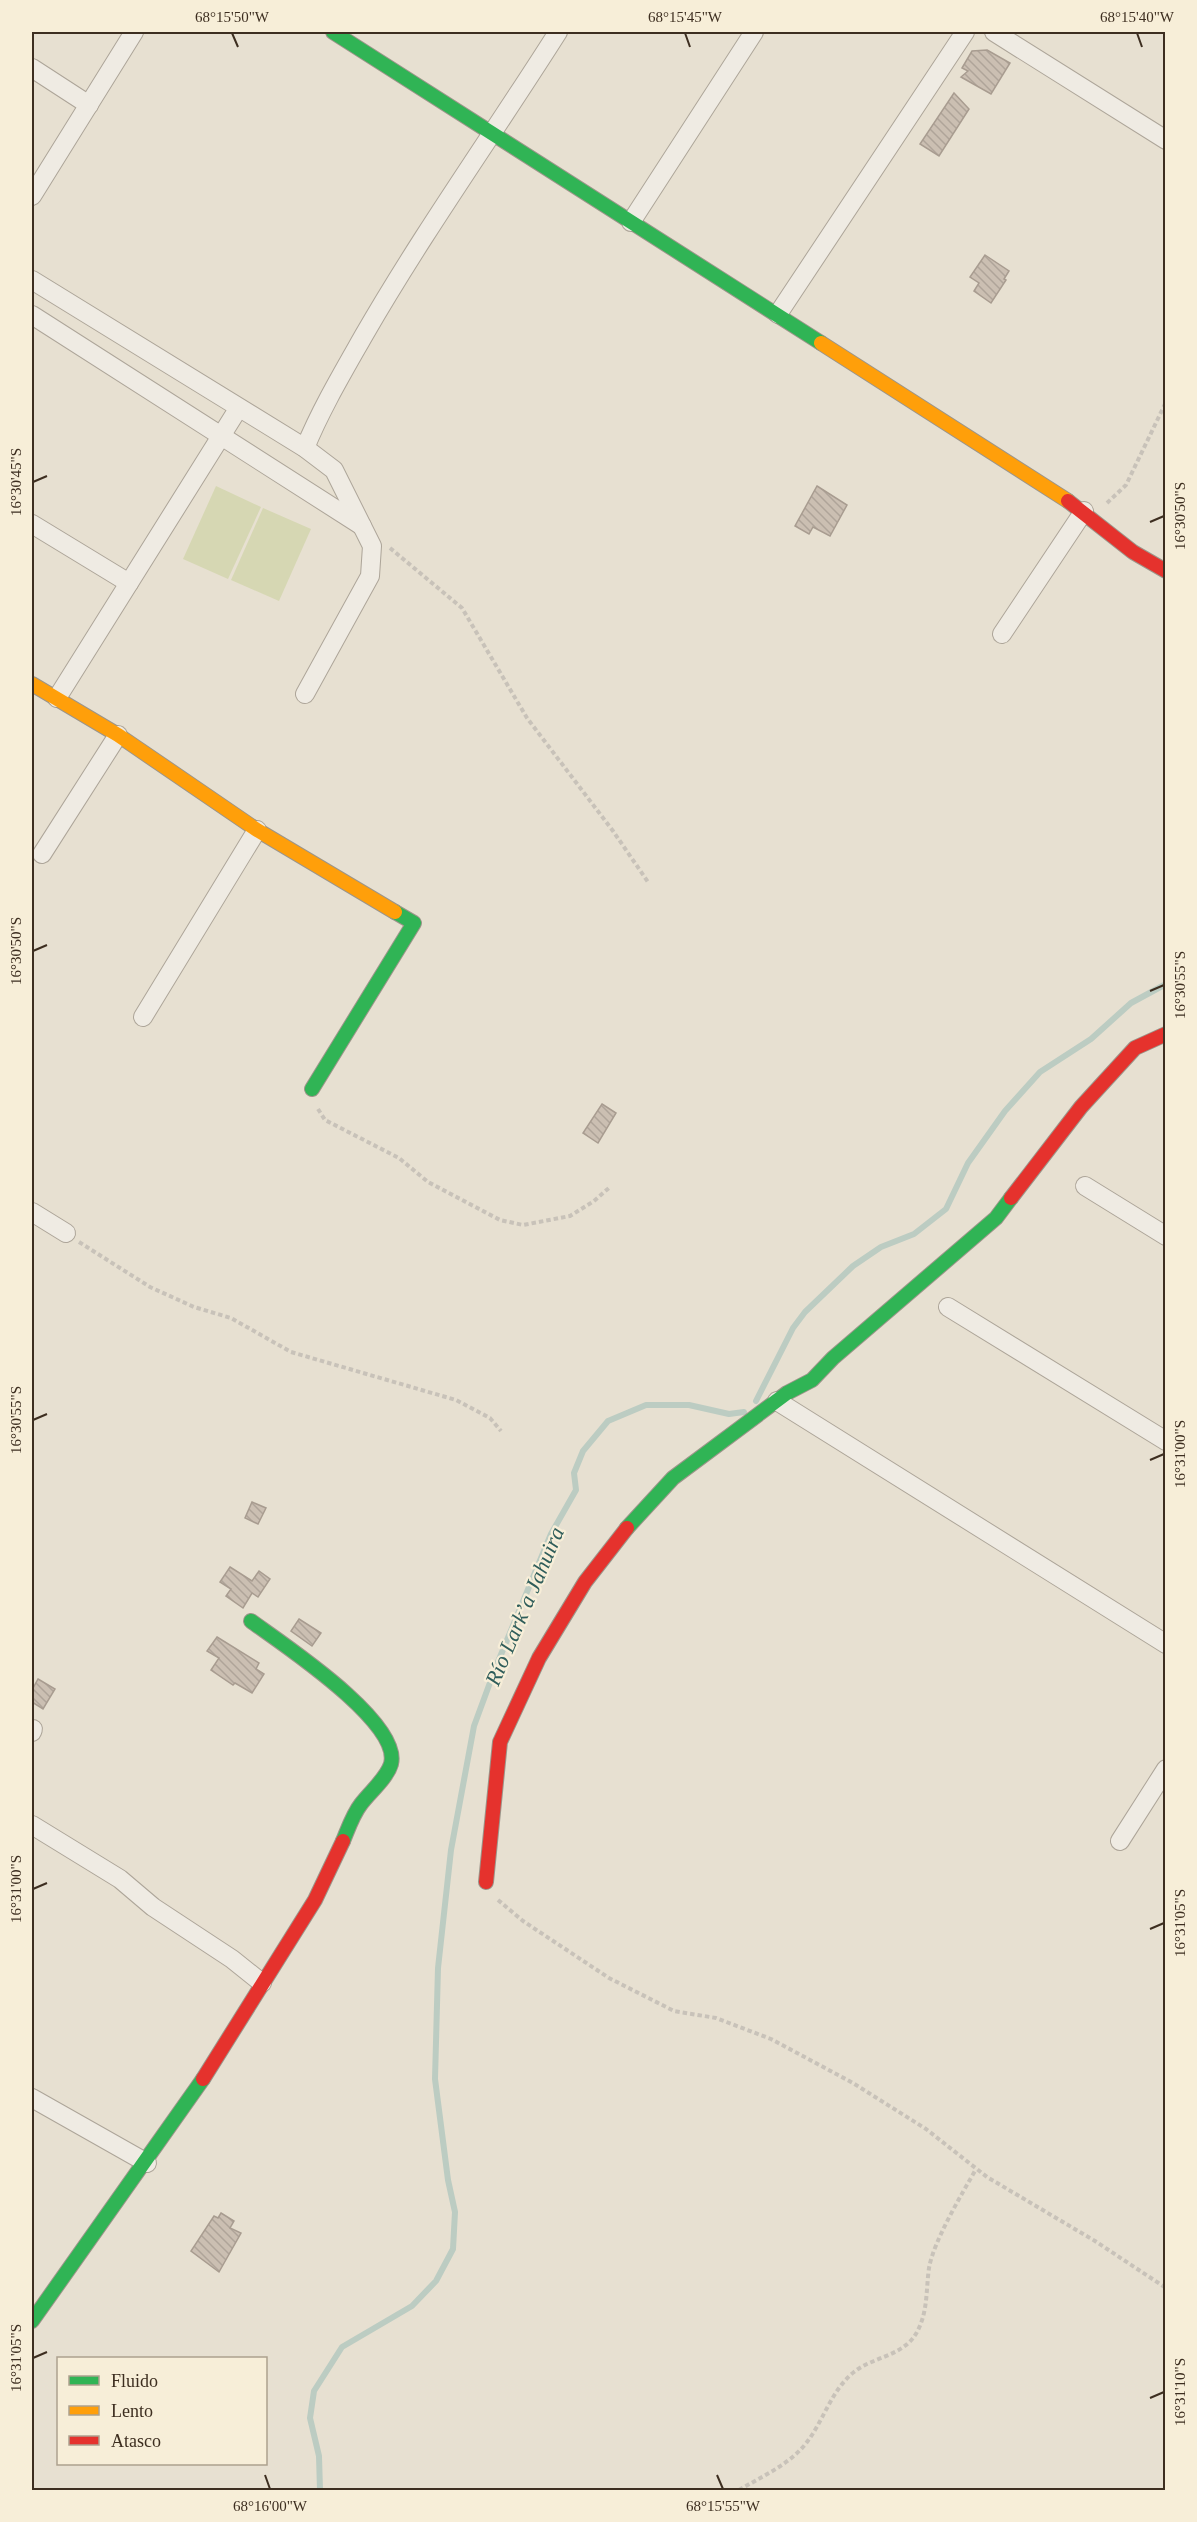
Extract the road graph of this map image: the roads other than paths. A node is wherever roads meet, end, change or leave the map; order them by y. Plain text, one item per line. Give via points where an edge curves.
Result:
1 (135, 32) edge
2 (333, 32) edge
3 (558, 32) edge
4 (754, 32) edge
5 (965, 32) edge
6 (994, 32) edge
7 (354, 37) edge
8 (32, 68) edge
9 (89, 105) junction
10 (494, 134) junction
11 (1166, 140) edge
12 (32, 196) edge
13 (631, 222) junction
14 (32, 279) edge
15 (778, 314) junction
16 (32, 315) edge
17 (237, 409) junction
18 (220, 436) junction
19 (305, 448) junction
20 (1084, 511) junction
21 (32, 524) edge
22 (364, 527) junction
23 (1166, 571) edge
24 (129, 582) junction
25 (1002, 634) dead end
26 (32, 684) edge
27 (305, 694) dead end
28 (57, 698) junction
29 (118, 735) junction
30 (257, 830) junction
31 (42, 854) dead end
32 (143, 1017) dead end
33 (1166, 1034) edge
34 (312, 1089) road end
35 (1085, 1186) dead end
36 (32, 1212) edge
37 (66, 1233) road end
38 (1166, 1236) edge
39 (948, 1307) dead end
40 (777, 1401) junction
41 (1166, 1441) edge
42 (251, 1621) dead end
43 (1166, 1644) edge
44 (1166, 1769) edge
45 (32, 1825) edge
46 (1120, 1841) dead end
47 (486, 1882) road end
48 (262, 1983) junction
49 (32, 2098) edge
50 (147, 2163) junction
51 (32, 2321) edge

1 - 9 street
2 - 7 street
3 - 10 street
4 - 13 street
5 - 15 street
6 - 11 street
7 - 10 street
8 - 9 street
9 - 12 street
10 - 13 street
10 - 19 street via 399,275 318,415
13 - 15 street
14 - 17 street
15 - 20 street
16 - 18 street
17 - 18 street
17 - 19 street
18 - 22 street
18 - 24 street
19 - 22 street via 334,470
20 - 23 street via 1132,552
20 - 25 street
21 - 24 street
22 - 27 street via 372,546 370,576
24 - 28 street
26 - 28 street
28 - 29 street
29 - 30 street
29 - 31 street
30 - 32 street
30 - 34 street via 414,922
33 - 40 street via 1135,1048 1081,1107 996,1218 812,1380
35 - 38 street
36 - 37 street
39 - 41 street
40 - 43 street
40 - 47 street via 652,1498 585,1582 539,1658 500,1742
42 - 48 street via 364,1708 389,1745 392,1758 390,1767 359,1806 315,1900
44 - 46 street
45 - 48 street via 120,1879 153,1907
48 - 50 street
49 - 50 street
50 - 51 street

